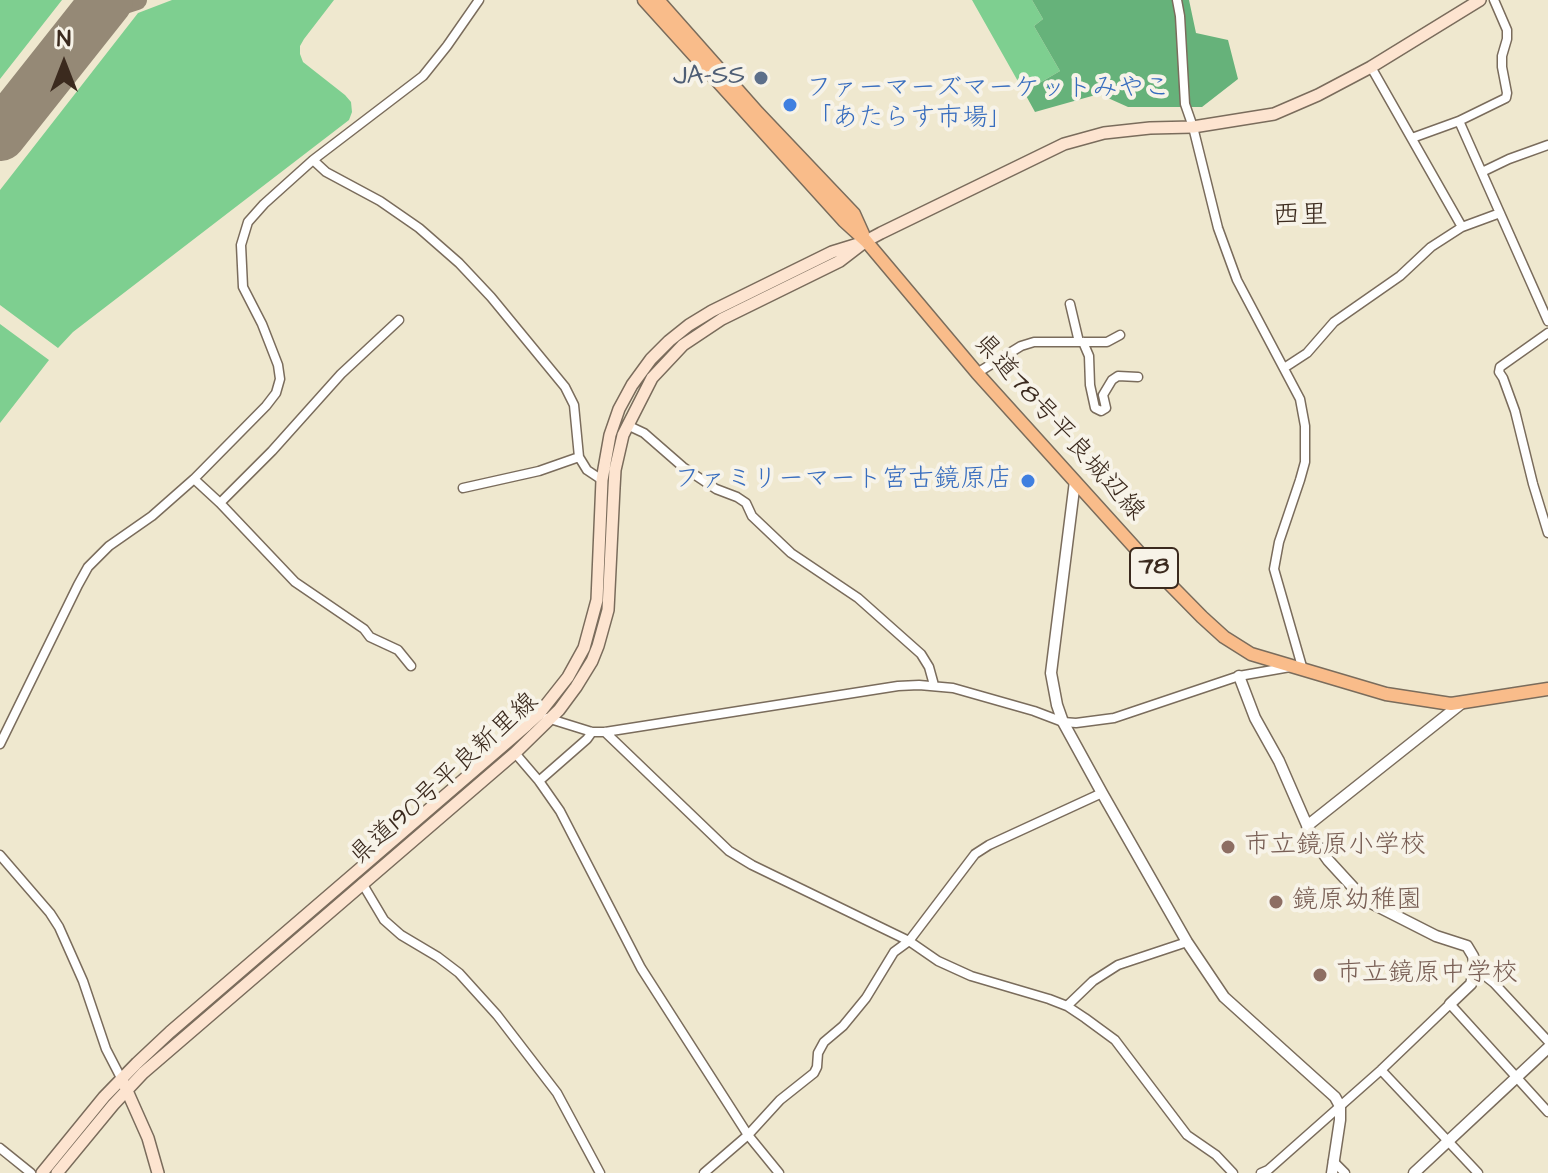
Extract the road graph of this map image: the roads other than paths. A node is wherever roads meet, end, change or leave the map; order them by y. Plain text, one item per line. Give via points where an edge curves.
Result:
1 (479, 0) edge
2 (644, 0) edge
3 (658, 0) edge
4 (1177, 0) edge
5 (1480, 0) edge
6 (1494, 0) edge
7 (1371, 67) junction
8 (1459, 121) junction
9 (1193, 127) junction
10 (1412, 138) junction
11 (1548, 145) edge
12 (313, 160) junction
13 (1482, 172) junction
14 (1500, 213) junction
15 (1462, 227) junction
16 (866, 241) junction
17 (1070, 304) dead end
18 (399, 320) dead end
19 (1548, 321) edge
20 (1548, 333) edge
21 (1120, 335) dead end
22 (1081, 342) junction
23 (1284, 368) junction
24 (977, 373) junction
25 (1138, 377) dead end
26 (1090, 378) junction
27 (1112, 380) junction
28 (627, 425) junction
29 (579, 457) junction
30 (194, 479) junction
31 (602, 480) junction
32 (1075, 481) junction
33 (463, 488) dead end
34 (220, 503) junction
35 (1548, 533) edge
36 (411, 666) dead end
37 (1297, 669) junction
38 (1239, 676) junction
39 (934, 685) junction
40 (1548, 689) edge
41 (1464, 702) junction
42 (544, 717) junction
43 (1063, 722) junction
44 (592, 732) junction
45 (605, 732) junction
46 (0, 744) edge
47 (515, 753) junction
48 (539, 781) junction
49 (1102, 793) junction
50 (1307, 826) junction
51 (0, 855) edge
52 (362, 883) junction
53 (909, 941) junction
54 (1187, 942) junction
55 (1475, 968) junction
56 (1450, 1004) junction
57 (1067, 1006) junction
58 (1548, 1041) edge
59 (1548, 1048) edge
60 (1381, 1070) junction
61 (1517, 1078) junction
62 (124, 1084) junction
63 (1340, 1106) junction
64 (1548, 1112) edge
65 (748, 1135) junction
66 (1448, 1142) junction
67 (0, 1148) edge
68 (1333, 1161) junction
69 (1267, 1172) edge
70 (31, 1173) edge
71 (42, 1173) edge
72 (57, 1173) edge
73 (158, 1173) edge
74 (600, 1173) edge
75 (704, 1173) edge
76 (779, 1173) edge
77 (1233, 1173) edge
78 (1332, 1173) edge
79 (1345, 1173) edge
80 (1414, 1173) edge
81 (1478, 1173) edge

1 - 12 street via 423,76
2 - 16 main road, 県道78号平良城辺線 / 78
3 - 16 main road, 県道78号平良城辺線 / 78 via 854,214
4 - 9 street via 1185,104
5 - 7 main road
6 - 8 street via 1507,30 1502,67 1507,93
7 - 9 main road via 1274,114
7 - 10 street
8 - 10 street
8 - 13 street
9 - 16 main road via 1124,131 1064,144
9 - 23 street via 1229,261
10 - 15 street
11 - 13 street
12 - 29 street via 419,228 491,297 565,387 574,405
12 - 30 street via 248,222 241,245 243,287 278,365 276,393
13 - 14 street
14 - 15 street
14 - 19 street
15 - 23 street via 1334,322 1307,353
16 - 24 main road, 県道78号平良城辺線 / 78
16 - 28 main road, 県道190号平良新里線 via 840,261 722,319 683,345 652,378
16 - 31 main road, 県道190号平良新里線 via 743,295 669,341 619,409
17 - 22 street
18 - 34 street
20 - 35 street via 1499,372
21 - 22 street via 1107,342
22 - 24 street via 1034,342
22 - 26 street via 1089,356
23 - 37 street via 1300,399 1305,462 1274,569
24 - 32 main road, 県道78号平良城辺線 / 78
25 - 27 street
26 - 27 street
26 - 27 street via 1095,408 1101,411
28 - 39 street via 705,482 746,503 752,516 791,553 858,598 921,654
28 - 42 main road, 県道190号平良新里線 via 615,470 608,610 592,661 576,687
29 - 31 street
29 - 33 street
30 - 34 street
30 - 46 street via 88,567
31 - 42 main road, 県道190号平良新里線 via 597,600 584,648
32 - 37 main road, 県道78号平良城辺線 / 78 via 1224,637 1251,654
32 - 43 street via 1051,673
34 - 36 street via 295,582 370,637 398,650
37 - 38 street
37 - 41 main road, 県道78号平良城辺線 / 78 via 1386,694
38 - 43 street via 1114,718
38 - 50 street
39 - 43 street
39 - 45 street via 898,686
40 - 41 main road, 県道78号平良城辺線 / 78
41 - 50 street
42 - 44 street
42 - 47 main road, 県道190号平良新里線
42 - 62 main road, 県道190号平良新里線 via 170,1032
43 - 49 street
44 - 45 street
44 - 48 street
45 - 53 street via 729,851
47 - 48 street
47 - 52 main road, 県道190号平良新里線
48 - 65 street via 560,811 641,968
49 - 53 street via 975,854
49 - 54 street
50 - 55 street via 1328,860 1361,896 1436,936 1467,946
51 - 62 street via 63,934
52 - 62 main road, 県道190号平良新里線
52 - 74 street via 384,920 459,973 497,1015 557,1093
53 - 57 street via 971,976
53 - 65 street via 894,952 866,998 824,1042 814,1073
54 - 57 street via 1118,965
54 - 63 street via 1224,997
55 - 56 street via 1471,984
55 - 58 street
56 - 60 street
56 - 61 street
57 - 77 street via 1115,1040 1187,1135
59 - 61 street
60 - 63 street
60 - 66 street
61 - 64 street
61 - 66 street
62 - 71 main road via 75,1131
62 - 72 main road
62 - 73 main road
63 - 68 street
63 - 69 street
65 - 75 street
65 - 76 street
66 - 80 street
66 - 81 street
67 - 70 street
68 - 78 street
68 - 79 street

